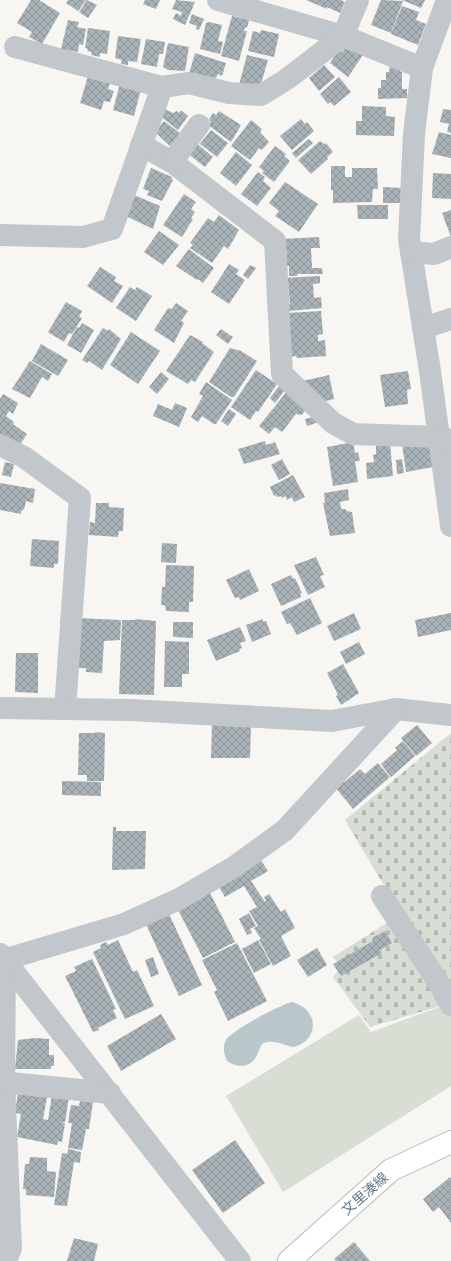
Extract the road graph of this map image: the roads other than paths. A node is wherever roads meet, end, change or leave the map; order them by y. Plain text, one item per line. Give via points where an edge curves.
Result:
1 (358, 0) edge
2 (447, 0) edge
3 (231, 2) edge
4 (343, 36) junction
5 (15, 47) dead end
6 (422, 68) junction
7 (162, 87) junction
8 (199, 125) dead end
9 (141, 145) junction
10 (172, 162) junction
11 (0, 235) edge
12 (451, 247) edge
13 (411, 252) junction
14 (451, 318) edge
15 (424, 328) junction
16 (445, 439) edge
17 (0, 444) edge
18 (451, 526) edge
19 (0, 708) edge
20 (65, 709) junction
21 (396, 709) junction
22 (451, 715) edge
23 (382, 896) dead end
24 (2, 958) edge
25 (451, 1005) edge
26 (2, 1082) edge
27 (110, 1093) junction
28 (451, 1142) edge
29 (6, 1261) edge
30 (240, 1261) edge
31 (289, 1261) edge

1 - 4 street
2 - 6 street
3 - 4 street
4 - 6 street
4 - 7 street via 287,79 261,95 229,93 189,83
5 - 7 street
6 - 13 street via 414,134 409,239
7 - 9 street
8 - 10 street
9 - 10 street
9 - 11 street via 112,229 83,237
10 - 16 street via 275,240 282,374 333,424 353,434
12 - 13 street via 434,254
13 - 15 street
14 - 15 street
15 - 16 street
16 - 18 street
17 - 20 street via 80,498
19 - 20 street
20 - 21 street via 332,721
21 - 22 street
21 - 24 street via 285,830 234,867 178,899 124,924
23 - 25 street
24 - 26 street
24 - 27 street
26 - 27 street
26 - 29 street via 11,1248
27 - 30 street
28 - 31 main road, 文里湊線 via 391,1170

